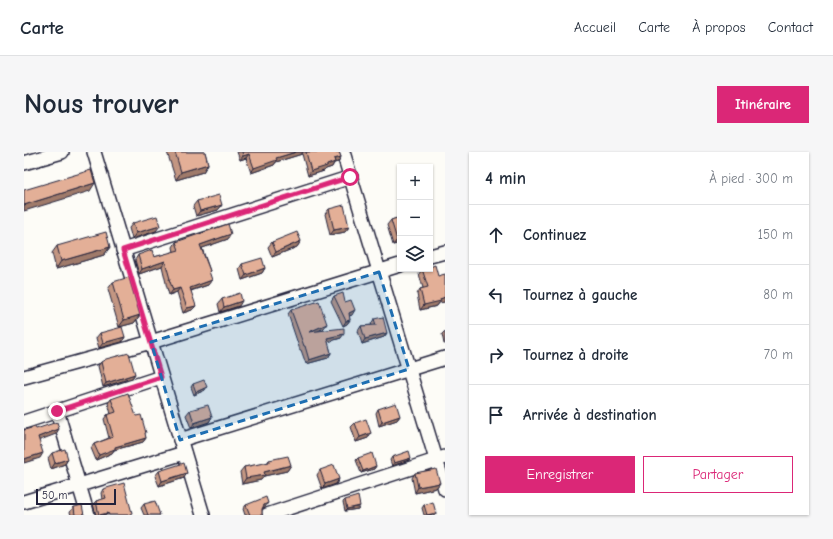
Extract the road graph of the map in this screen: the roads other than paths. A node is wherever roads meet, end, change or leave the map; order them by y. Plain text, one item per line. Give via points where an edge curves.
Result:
1 (62, 152) edge
2 (94, 152) edge
3 (343, 152) edge
4 (24, 163) edge
5 (350, 177) junction
6 (123, 250) junction
7 (445, 252) edge
8 (433, 255) edge
9 (397, 266) edge
10 (379, 272) junction
11 (151, 342) junction
12 (445, 358) edge
13 (409, 369) junction
14 (24, 377) edge
15 (161, 377) junction
16 (57, 411) junction
17 (24, 422) edge
18 (180, 440) junction
19 (184, 453) junction
20 (441, 459) edge
21 (79, 486) junction
22 (445, 489) edge
23 (24, 502) edge
24 (88, 515) edge
25 (203, 515) edge
26 (268, 515) edge

1 - 4 street
2 - 6 street
3 - 5 street
5 - 6 street
5 - 10 street
6 - 11 street
7 - 8 street
9 - 10 street
10 - 11 street
10 - 13 street
11 - 14 street
11 - 15 street
12 - 13 street
13 - 18 street
13 - 20 street
15 - 16 street
15 - 18 street
16 - 17 street
16 - 21 street
18 - 19 street
19 - 21 street
19 - 25 street
20 - 22 street
20 - 26 street
21 - 23 street
21 - 24 street

